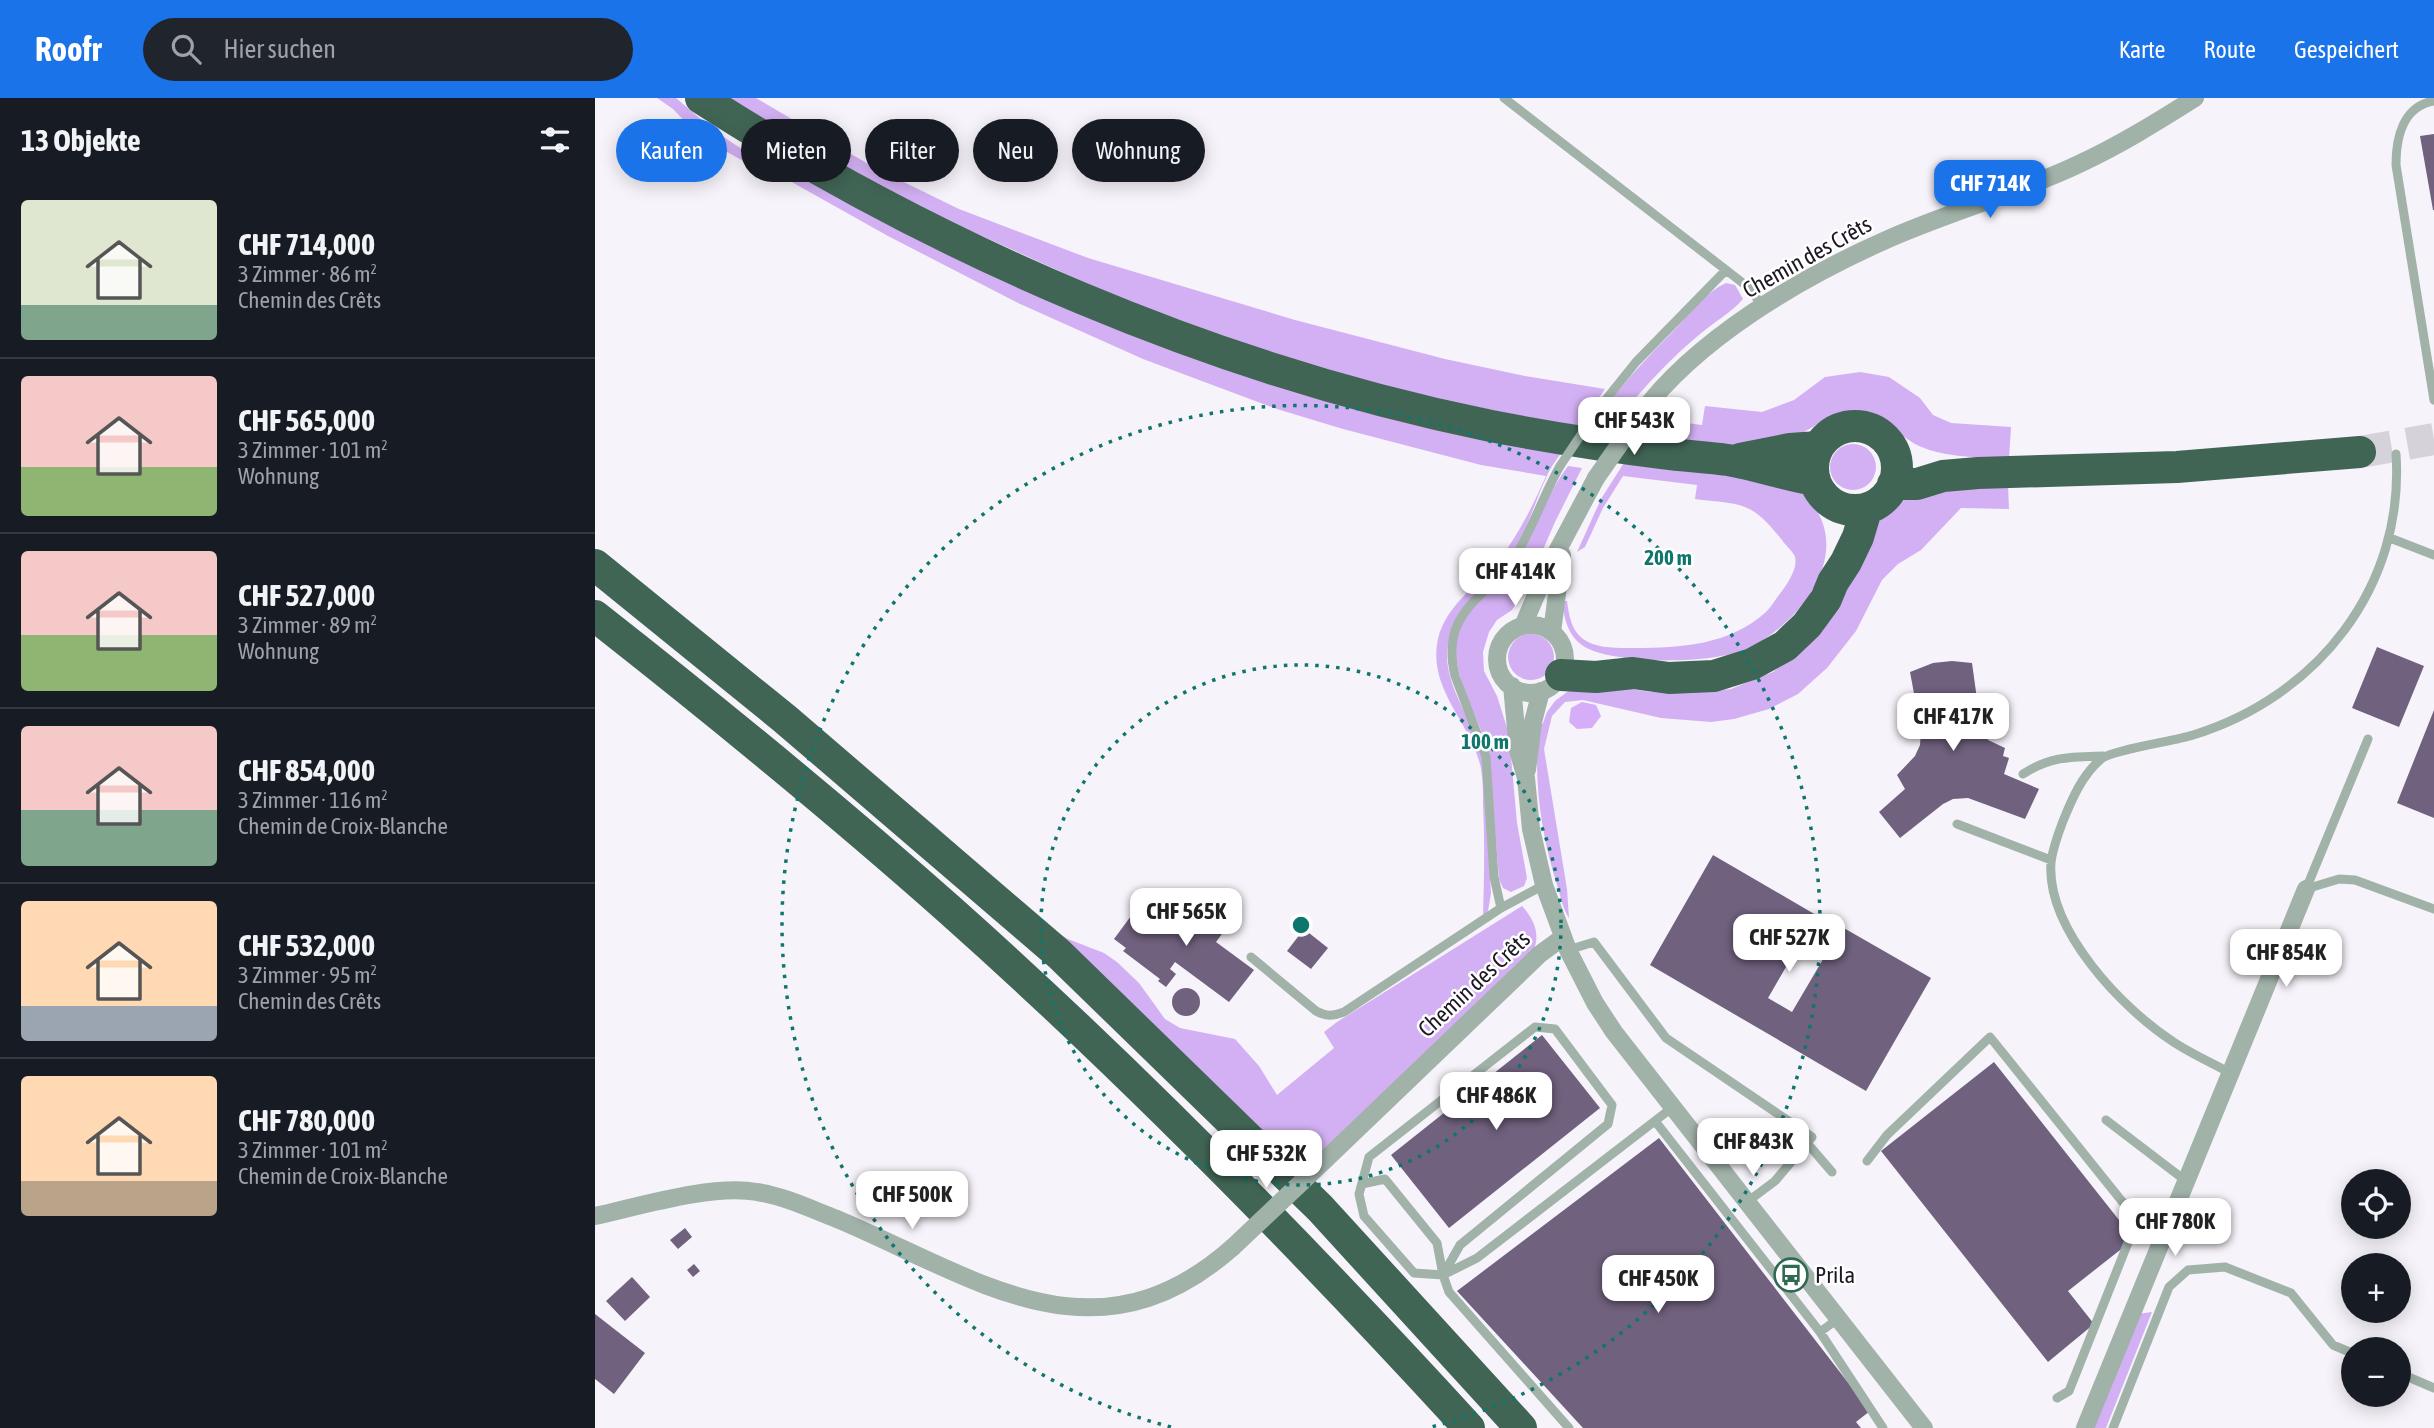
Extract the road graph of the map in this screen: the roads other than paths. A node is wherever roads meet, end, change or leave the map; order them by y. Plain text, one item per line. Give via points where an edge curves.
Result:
1 (701, 98) edge
2 (1504, 98) edge
3 (2195, 98) edge
4 (2434, 102) edge
5 (1726, 270) junction
6 (1763, 306) junction
7 (2434, 400) edge
8 (1818, 447) junction
9 (2360, 452) tunnel mouth
10 (2396, 454) dead end
11 (1728, 461) junction
12 (1894, 470) junction
13 (1815, 480) junction
14 (1850, 509) junction
15 (2390, 538) junction
16 (1564, 541) junction
17 (2434, 553) edge
18 (595, 565) edge
19 (595, 586) edge
20 (595, 616) edge
21 (1523, 626) junction
22 (1555, 663) junction
23 (1512, 687) junction
24 (2368, 739) dead end
25 (2103, 756) junction
26 (2023, 774) dead end
27 (1526, 778) junction
28 (1957, 824) dead end
29 (2051, 860) junction
30 (1544, 885) junction
31 (2306, 889) junction
32 (1501, 908) junction
33 (2434, 909) edge
34 (1565, 944) junction
35 (1251, 957) dead end
36 (2230, 1073) junction
37 (1673, 1107) junction
38 (2106, 1120) dead end
39 (1655, 1121) junction
40 (1807, 1143) junction
41 (1867, 1161) dead end
42 (1832, 1172) dead end
43 (2186, 1181) junction
44 (1362, 1184) junction
45 (1747, 1202) junction
46 (595, 1216) edge
47 (1443, 1275) junction
48 (1839, 1318) junction
49 (1820, 1332) junction
50 (2341, 1348) edge
51 (2411, 1378) edge
52 (2434, 1388) edge
53 (2057, 1398) dead end
54 (1469, 1428) edge
55 (1499, 1428) edge
56 (1521, 1428) edge
57 (1569, 1428) edge
58 (1883, 1428) edge
59 (1924, 1428) edge
60 (2085, 1428) edge
61 (2113, 1428) edge

1 - 11 highway via 794,155 924,225 1197,343 1291,374 1490,425
2 - 5 lane
3 - 6 street, Chemin des Crêts via 2139,134 2077,165 1885,240
4 - 7 lane via 2409,114 2396,150
5 - 6 lane
5 - 32 lane, bridge via 1636,362 1599,408 1560,466 1522,544 1462,615 1453,639 1455,676 1486,757 1495,885
6 - 16 street, Chemin des Crêts, bridge via 1702,351 1640,415 1596,478
8 - 11 highway
8 - 12 highway via 1840,427 1870,428 1890,443
8 - 13 highway
9 - 12 highway via 2177,467 1978,473 1917,457
10 - 15 lane
11 - 13 highway
12 - 14 highway via 1882,500
13 - 14 highway via 1827,501
14 - 22 highway via 1826,599 1785,646 1752,664 1714,676 1669,678 1633,673 1588,657
15 - 17 lane
15 - 25 lane via 2355,616 2311,667 2277,695 2191,736
16 - 21 street, Chemin des Crêts
16 - 22 street, Chemin des Crêts
18 - 56 highway via 785,719 1059,954 1321,1208
19 - 55 highway via 781,735 1050,970 1333,1246
20 - 54 highway via 812,790 1060,1012 1288,1234
21 - 22 street via 1538,625
21 - 23 street, Chemin des Crêts via 1506,636 1498,653 1501,674
22 - 23 street via 1526,692
22 - 27 street, Chemin des Crêts via 1534,722
23 - 27 street, Chemin des Crêts
24 - 31 lane
25 - 26 lane via 2048,760
25 - 29 lane via 2073,796
27 - 30 street, Chemin des Crêts via 1531,829
28 - 29 lane
29 - 36 lane via 2062,913 2111,987 2140,1017 2174,1042
30 - 32 lane, Chemin des Crêts
30 - 34 street, Chemin des Crêts
31 - 33 lane via 2355,880
31 - 36 street
32 - 35 lane, Chemin des Crêts via 1333,1016 1316,1011
34 - 37 street via 1605,1018
34 - 40 lane via 1594,942 1666,1038 1812,1137
34 - 46 street, Chemin des Crêts, bridge via 1530,964 1233,1247 1200,1274 1165,1293 1120,1305 1073,1308 1012,1296 816,1211 755,1191 694,1195
36 - 43 street
37 - 39 lane
37 - 45 street
38 - 43 lane
39 - 47 lane via 1477,1258
39 - 49 lane
40 - 42 lane
40 - 45 lane via 1775,1181
41 - 53 lane via 1887,1135 1990,1037 2137,1220 2069,1391
43 - 60 street
44 - 47 lane via 1359,1194 1364,1216 1414,1273
44 - 47 lane via 1385,1179 1437,1243
44 - 47 lane via 1369,1157 1535,1027 1555,1029 1612,1105 1608,1124 1460,1245
45 - 48 street
47 - 57 lane via 1449,1292
48 - 49 lane
48 - 59 street
49 - 58 lane
50 - 61 lane via 2333,1345 2291,1293 2225,1267 2188,1270 2169,1287
51 - 52 lane

